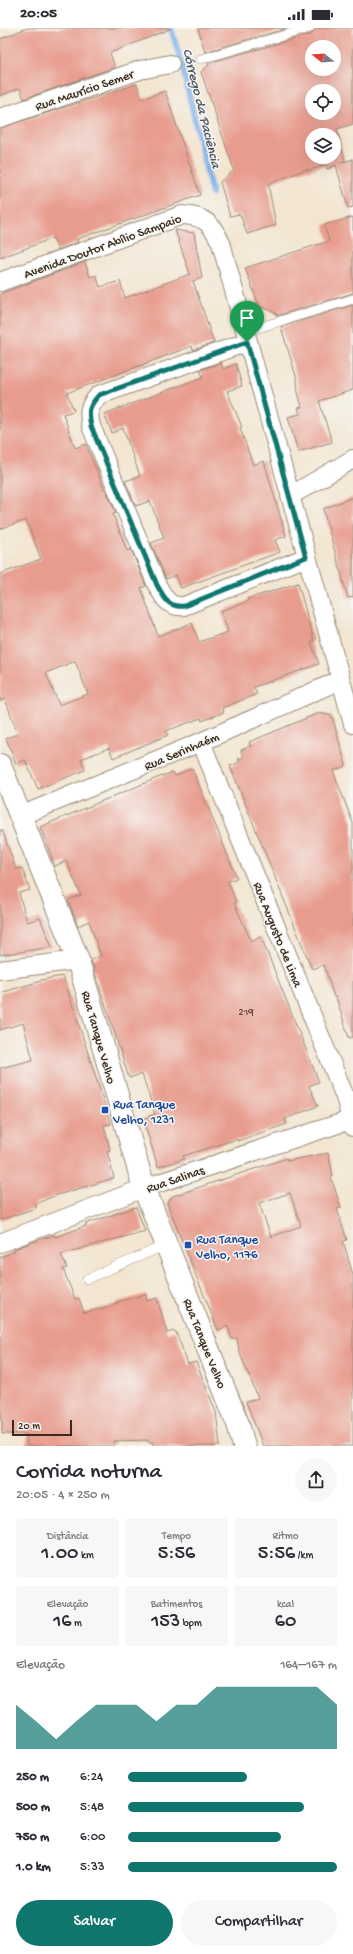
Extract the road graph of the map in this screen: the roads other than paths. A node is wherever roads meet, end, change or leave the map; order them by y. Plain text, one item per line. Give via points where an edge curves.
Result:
1 (310, 28) edge
2 (201, 59) dead end
3 (170, 64) dead end
4 (0, 118) edge
5 (0, 282) edge
6 (353, 298) edge
7 (246, 337) junction
8 (353, 459) edge
9 (290, 496) junction
10 (306, 557) junction
11 (340, 680) junction
12 (353, 724) edge
13 (201, 742) junction
14 (0, 766) edge
15 (20, 816) junction
16 (78, 960) junction
17 (0, 970) edge
18 (352, 1122) edge
19 (144, 1188) junction
20 (0, 1243) edge
21 (166, 1245) junction
22 (87, 1279) dead end
23 (244, 1446) edge

1 - 2 lane
3 - 4 street, Rua Maurício Semer via 140,70
5 - 7 street, Avenida Doutor Abílio Sampaio via 182,215 193,216 214,228 221,244
6 - 7 lane
7 - 9 street, Avenida Doutor Abílio Sampaio
7 - 10 street via 99,395 88,413 91,426 161,592 170,604 184,606
8 - 9 street
9 - 10 street, Avenida Doutor Abílio Sampaio
10 - 11 street, Avenida Doutor Abílio Sampaio
11 - 12 street, Avenida Doutor Abílio Sampaio
11 - 13 street, Rua Serinhaém
13 - 15 street, Rua Serinhaém
13 - 18 street, Rua Augusto de Lima via 345,1097
14 - 15 street, Rua Tanque Velho
15 - 16 street, Rua Tanque Velho
16 - 17 street
16 - 19 street, Rua Tanque Velho
18 - 19 street, Rua Salinas
19 - 20 street, Rua Salinas
19 - 21 street, Rua Tanque Velho
21 - 22 lane
21 - 23 street, Rua Tanque Velho via 238,1424

